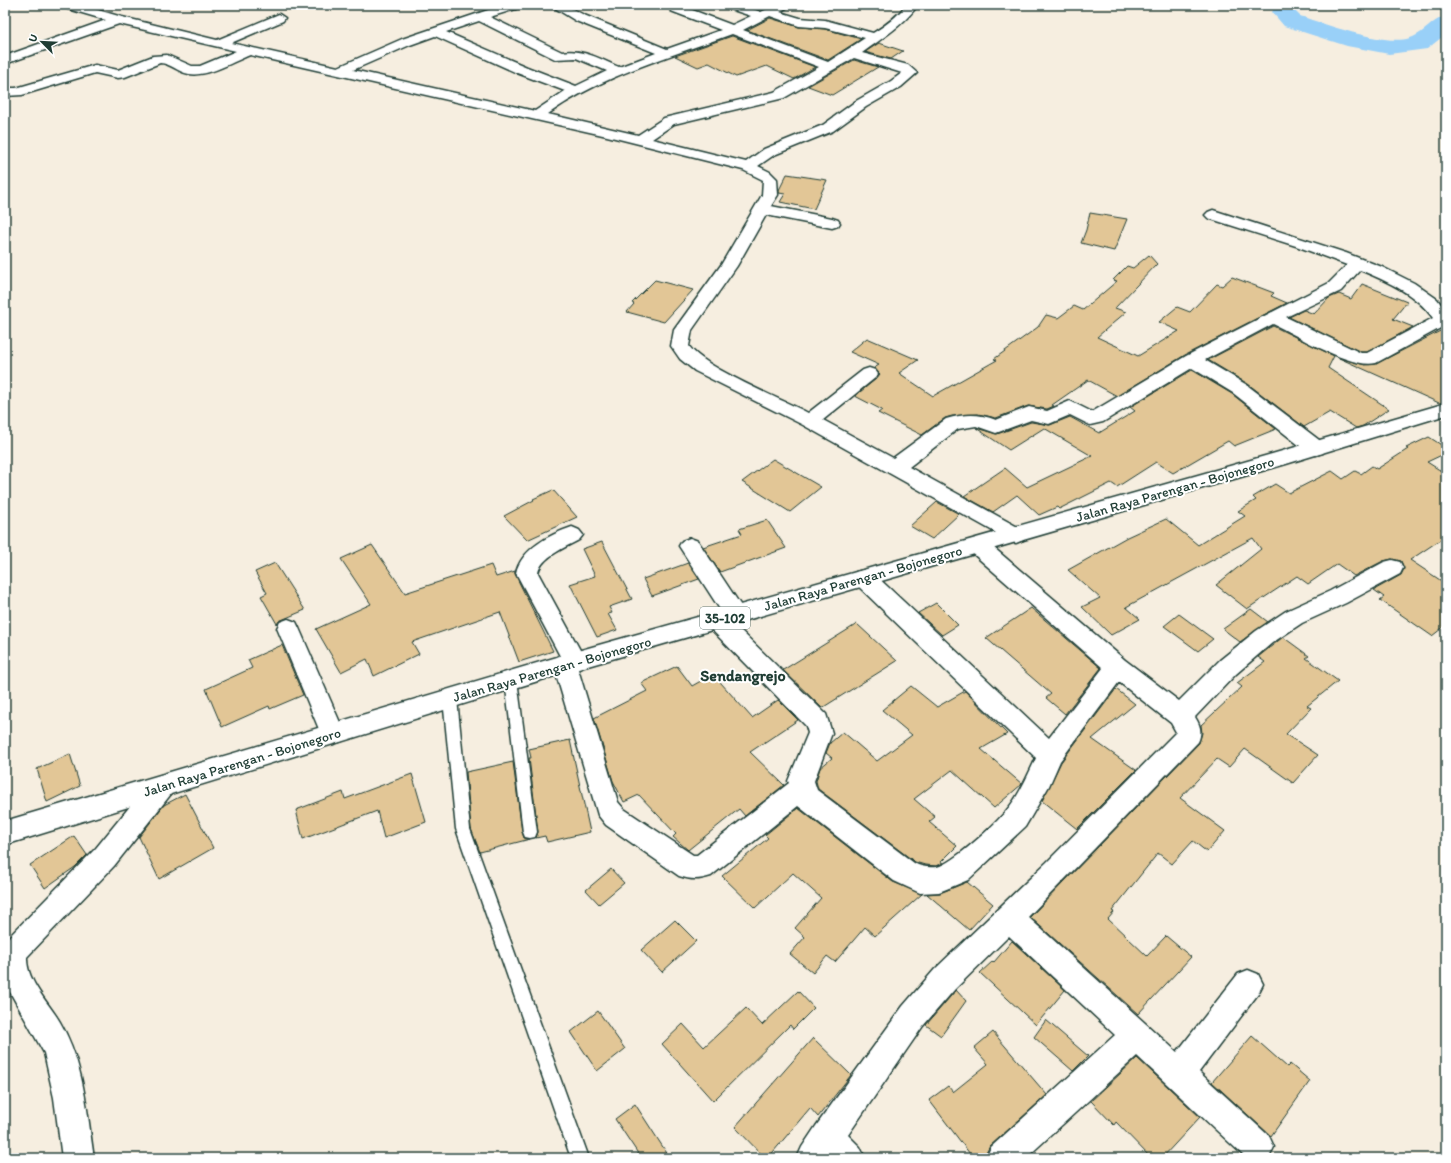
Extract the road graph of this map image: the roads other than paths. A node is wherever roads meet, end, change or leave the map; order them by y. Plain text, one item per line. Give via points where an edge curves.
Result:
1 (69, 5) edge
2 (516, 5) edge
3 (556, 5) edge
4 (731, 5) edge
5 (785, 5) edge
6 (912, 5) edge
7 (678, 6) edge
8 (661, 14) dead end
9 (765, 14) junction
10 (480, 17) junction
11 (279, 18) dead end
12 (118, 20) junction
13 (730, 30) junction
14 (435, 32) junction
15 (875, 37) junction
16 (217, 44) junction
17 (248, 51) junction
18 (666, 53) junction
19 (852, 54) junction
20 (5, 60) edge
21 (829, 67) junction
22 (340, 72) junction
23 (618, 72) junction
24 (575, 90) junction
25 (5, 92) edge
26 (537, 116) junction
27 (641, 140) junction
28 (748, 167) junction
29 (762, 209) junction
30 (1213, 215) dead end
31 (832, 223) dead end
32 (1357, 262) junction
33 (1444, 315) edge
34 (1274, 318) junction
35 (1192, 360) junction
36 (869, 374) dead end
37 (1446, 409) edge
38 (810, 422) junction
39 (1316, 448) junction
40 (896, 467) junction
41 (572, 535) dead end
42 (1016, 535) junction
43 (690, 546) dead end
44 (978, 546) junction
45 (1392, 568) dead end
46 (864, 578) junction
47 (726, 618) junction
48 (288, 628) dead end
49 (570, 663) junction
50 (1117, 667) junction
51 (511, 680) junction
52 (450, 699) junction
53 (1180, 716) junction
54 (333, 734) junction
55 (1050, 755) junction
56 (162, 786) junction
57 (802, 788) junction
58 (530, 832) dead end
59 (5, 833) edge
60 (1009, 918) junction
61 (1248, 984) dead end
62 (1138, 1036) junction
63 (1179, 1073) junction
64 (820, 1147) edge
65 (1258, 1147) dead end
66 (78, 1158) edge
67 (580, 1158) edge
68 (849, 1158) edge
69 (1002, 1158) edge

1 - 12 street
2 - 10 street
3 - 18 street via 580,18
4 - 9 street
5 - 9 street
6 - 15 street via 890,28
7 - 8 street
7 - 13 street
9 - 13 street
9 - 15 street via 799,22 825,24
10 - 14 street
10 - 23 street via 560,56 579,55
11 - 16 street
12 - 16 street
12 - 20 street
13 - 18 street
13 - 21 street
14 - 22 street via 376,54
14 - 24 street
15 - 19 street
16 - 17 street
17 - 22 street
17 - 25 street via 202,70 190,70 167,60 158,60 125,73 95,69 17,92
18 - 23 street
19 - 21 street
19 - 28 street via 903,68 910,73 860,104 828,128 769,152
21 - 27 street via 779,95 669,121
22 - 26 street
23 - 24 street
24 - 26 street
26 - 27 street
27 - 28 street
28 - 29 street via 770,179 770,196
29 - 31 street
29 - 38 street via 729,266 683,330 680,346 686,355 701,367
30 - 32 street
32 - 33 street via 1395,278 1432,302
32 - 34 street via 1335,287
33 - 34 street via 1435,325 1370,359 1357,358
34 - 35 street
35 - 39 street via 1240,389
35 - 40 street via 1093,419 1070,407 1049,418 1029,413 996,427 978,420 953,423
36 - 38 street
37 - 39 street, Jalan Raya Parengan - Bojonegoro / 35-102
38 - 40 street
39 - 42 street, Jalan Raya Parengan - Bojonegoro / 35-102
40 - 42 street
41 - 49 street via 542,552 530,561 527,567 527,572
42 - 44 street, Jalan Raya Parengan - Bojonegoro / 35-102
43 - 47 street
44 - 46 street, Jalan Raya Parengan - Bojonegoro / 35-102
44 - 50 street
45 - 53 street via 1294,617 1264,637 1223,672
46 - 47 street, Jalan Raya Parengan - Bojonegoro / 35-102
46 - 55 street
47 - 49 street, Jalan Raya Parengan - Bojonegoro / 35-102
47 - 57 street via 817,721 820,733 801,781
48 - 54 street
49 - 51 street, Jalan Raya Parengan - Bojonegoro / 35-102
49 - 57 street via 607,807 615,817 689,867 701,867 710,861
50 - 53 street
50 - 55 street
51 - 52 street, Jalan Raya Parengan - Bojonegoro / 35-102
51 - 58 lane
52 - 54 street, Jalan Raya Parengan - Bojonegoro / 35-102
52 - 67 lane via 463,829
53 - 60 street via 1188,727 1189,735
54 - 56 street, Jalan Raya Parengan - Bojonegoro / 35-102
55 - 57 street via 1016,819 958,871 939,878 920,880 904,872 806,797
56 - 59 street, Jalan Raya Parengan - Bojonegoro / 35-102
56 - 66 street via 105,857 19,945 13,956 13,966 26,996 52,1039 64,1071
60 - 62 street
60 - 64 street via 945,979 913,1016
61 - 63 street
62 - 63 street
62 - 69 street
63 - 65 street
64 - 68 street

